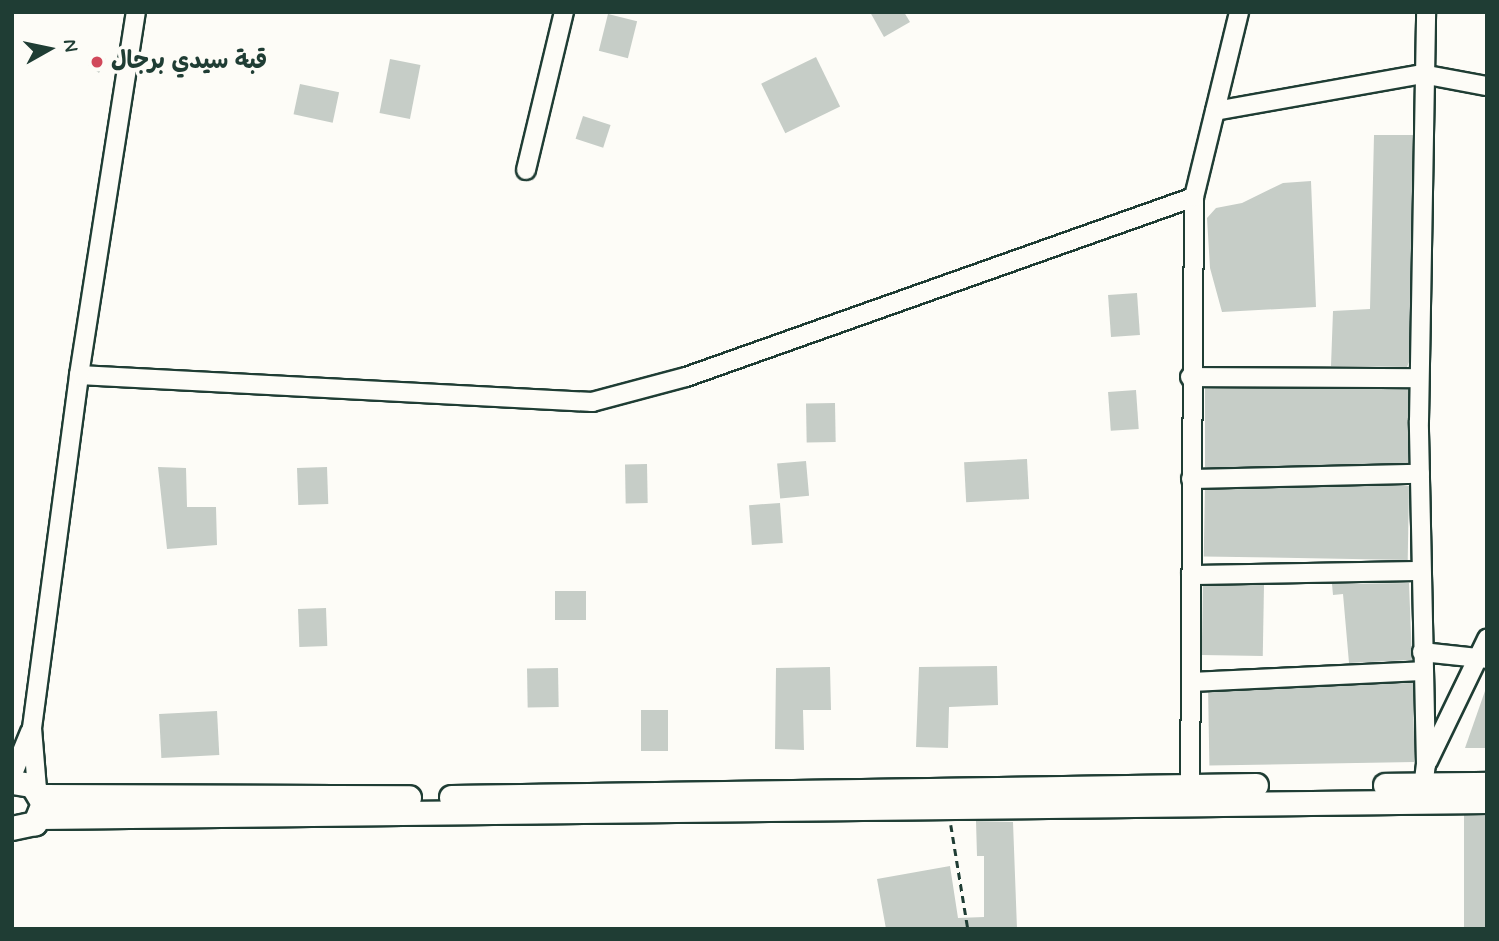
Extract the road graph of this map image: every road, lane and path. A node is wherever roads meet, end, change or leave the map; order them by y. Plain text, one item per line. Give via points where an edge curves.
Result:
1 (136, 12) edge
2 (564, 12) edge
3 (1239, 12) edge
4 (1426, 12) edge
5 (1422, 74) junction
6 (1487, 86) edge
7 (1215, 111) junction
8 (526, 170) dead end
9 (1194, 197) junction
10 (79, 374) junction
11 (1190, 377) junction
12 (1419, 377) junction
13 (1420, 474) junction
14 (1191, 479) junction
15 (1421, 571) junction
16 (1191, 575) junction
17 (1487, 639) edge
18 (1422, 652) junction
19 (1482, 659) edge
20 (1422, 671) junction
21 (1191, 682) junction
22 (32, 728) junction
23 (12, 776) edge
24 (12, 782) edge
25 (1423, 783) junction
26 (1487, 784) edge
27 (1190, 793) junction
28 (39, 801) junction
29 (1487, 801) edge
30 (948, 805) junction
31 (13, 831) edge
32 (968, 929) edge

1 - 10 street
2 - 8 street
3 - 7 street
4 - 5 street
5 - 6 street
5 - 7 street
5 - 12 street
7 - 9 street
9 - 10 street via 686,377 592,402
9 - 11 street
10 - 22 street
11 - 12 street
11 - 14 street
12 - 13 street
13 - 14 street
13 - 15 street
14 - 16 street
15 - 16 street
15 - 18 street
16 - 21 street
17 - 19 street
18 - 19 street
18 - 20 street
19 - 25 street
20 - 21 street
20 - 25 street
21 - 27 street
22 - 23 street
22 - 28 street
24 - 28 main road via 27,783
25 - 26 main road
25 - 27 main road
25 - 29 main road
27 - 28 main road
27 - 30 main road
28 - 30 main road
28 - 31 main road via 28,827
30 - 32 path

